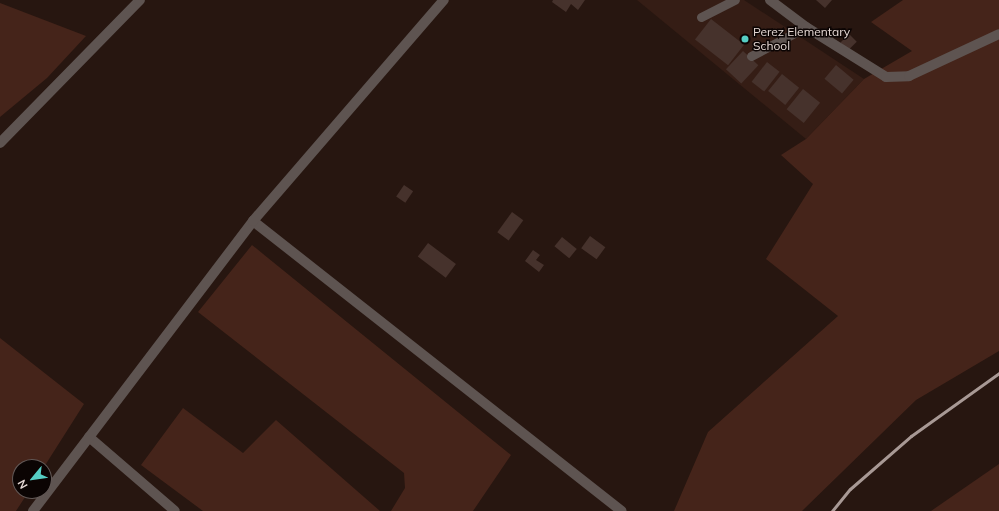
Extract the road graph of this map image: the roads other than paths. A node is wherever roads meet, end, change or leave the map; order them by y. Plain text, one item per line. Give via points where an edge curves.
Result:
1 (140, 0) edge
2 (444, 0) edge
3 (735, 0) edge
4 (770, 0) edge
5 (701, 17) dead end
6 (806, 28) junction
7 (999, 34) edge
8 (751, 56) dead end
9 (0, 143) edge
10 (253, 221) junction
11 (89, 437) junction
12 (33, 511) edge
13 (175, 511) edge
14 (621, 511) edge

1 - 9 street
2 - 10 street
3 - 5 lane
4 - 6 street
6 - 7 street via 886,77 909,76
6 - 8 lane
10 - 11 street
10 - 14 street
11 - 12 street
11 - 13 street

